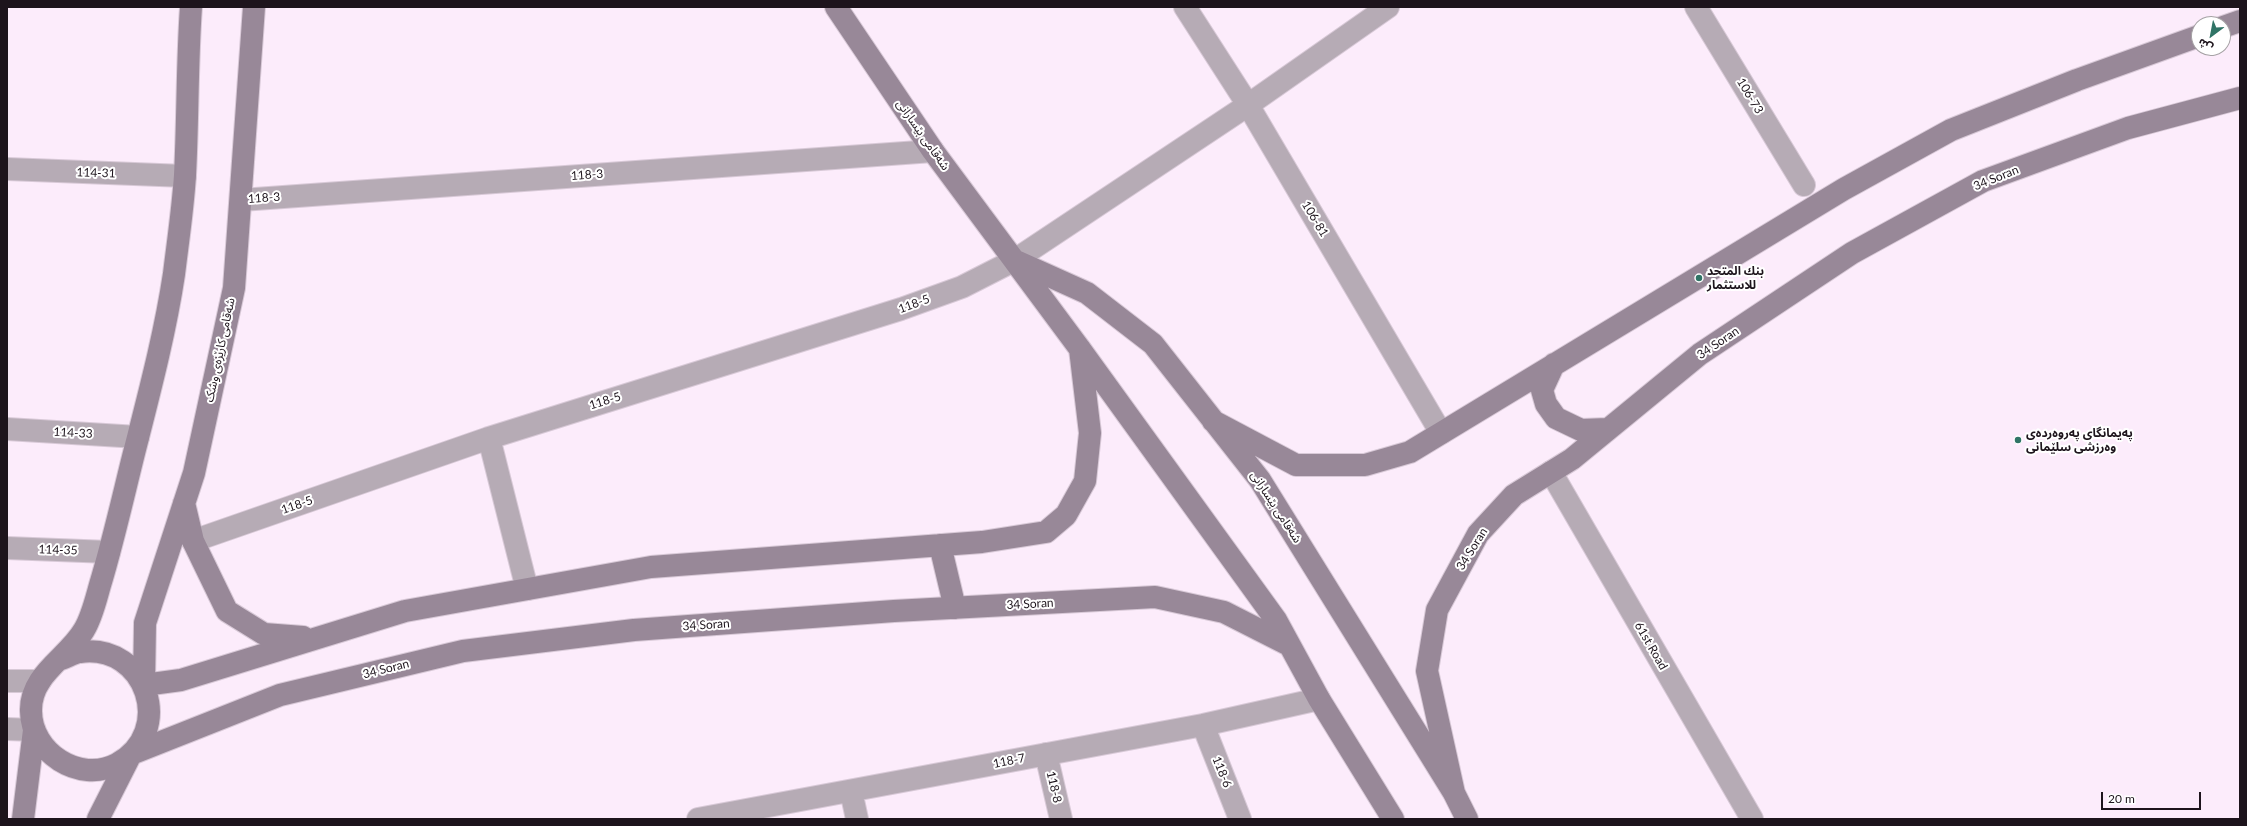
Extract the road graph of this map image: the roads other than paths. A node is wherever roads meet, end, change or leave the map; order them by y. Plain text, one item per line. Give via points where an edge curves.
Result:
1 (191, 7) edge
2 (254, 7) edge
3 (836, 7) edge
4 (1185, 7) edge
5 (1388, 7) edge
6 (1696, 7) edge
7 (2191, 39) edge
8 (2240, 98) edge
9 (1248, 105) junction
10 (933, 151) junction
11 (7, 169) edge
12 (185, 176) junction
13 (1804, 185) dead end
14 (241, 200) junction
15 (1015, 260) junction
16 (1080, 349) junction
17 (1554, 364) junction
18 (1213, 421) junction
19 (7, 429) edge
20 (1608, 429) junction
21 (1441, 433) junction
22 (138, 437) junction
23 (490, 438) junction
24 (1551, 472) junction
25 (184, 503) junction
26 (193, 541) junction
27 (940, 545) junction
28 (7, 548) edge
29 (109, 552) junction
30 (527, 589) junction
31 (955, 608) junction
32 (316, 638) junction
33 (1289, 645) junction
34 (61, 659) junction
35 (40, 681) junction
36 (7, 682) edge
37 (144, 685) junction
38 (1319, 699) junction
39 (1203, 725) junction
40 (7, 729) edge
41 (34, 730) junction
42 (131, 754) junction
43 (1046, 754) junction
44 (851, 790) junction
45 (1454, 793) junction
46 (23, 819) edge
47 (98, 819) edge
48 (698, 819) edge
49 (857, 819) edge
50 (1061, 819) edge
51 (1240, 819) edge
52 (1393, 819) edge
53 (1468, 819) edge
54 (1752, 819) edge

1 - 12 main road
2 - 14 main road, شەقامی کارێزەی وشک
3 - 10 main road, شەقامی بێسارانی
4 - 9 street, 106-81
5 - 9 street, 118-5
6 - 13 street, 106-73
7 - 17 main road via 2077,80 1951,130 1844,189
8 - 20 main road, 34 Soran via 2128,128 1983,181 1852,253 1700,354
9 - 15 street, 118-5
9 - 21 street, 106-81
10 - 14 street, 118-3
10 - 15 main road, شەقامی بێسارانی
11 - 12 street, 114-31
12 - 22 main road via 174,276
14 - 25 main road, شەقامی کارێزەی وشک via 234,288 194,473
15 - 16 main road, شەقامی بێسارانی
15 - 18 main road, شەقامی بێسارانی via 1087,293 1153,344
15 - 23 street, 118-5 via 962,287 901,309
16 - 27 main road via 1090,433 1085,481 1066,515 1046,532 982,542
16 - 33 main road, شەقامی بێسارانی via 1276,620
17 - 20 main road via 1542,390 1546,404 1556,418 1581,430
17 - 21 main road
18 - 21 main road via 1296,465 1365,465 1410,452
18 - 45 main road, شەقامی بێسارانی via 1260,480
19 - 22 street, 114-33
20 - 24 main road, 34 Soran via 1572,459
22 - 29 main road
23 - 26 street, 118-5
23 - 30 street
24 - 45 main road, 34 Soran via 1514,495 1478,534 1437,610 1426,671
24 - 54 street, 61st Road
25 - 26 main road
25 - 37 main road, شەقامی کارێزەی وشک via 145,623
26 - 32 main road via 227,611 264,634
27 - 30 main road via 651,567
27 - 31 main road
28 - 29 street, 114-35
29 - 34 main road via 85,629
30 - 32 main road via 405,611
31 - 33 main road, 34 Soran via 1155,597 1224,612
31 - 42 main road, 34 Soran via 634,630 463,651 280,695
32 - 37 main road via 181,680
33 - 38 main road, شەقامی بێسارانی
34 - 35 main road
34 - 37 main road via 80,652 100,653 118,658 133,670
35 - 36 street
35 - 41 main road via 35,690 31,710
37 - 42 main road via 149,703 149,722 142,740
38 - 39 street, 118-7
38 - 52 main road, شەقامی بێسارانی
39 - 43 street, 118-7
39 - 51 street, 118-6
40 - 41 street
41 - 42 main road via 44,748 60,762 79,769 98,770 116,765
41 - 46 main road
42 - 47 main road
43 - 44 street, 118-7
43 - 50 street, 118-8
44 - 48 street, 118-7
44 - 49 street
45 - 53 main road, شەقامی بێسارانی

